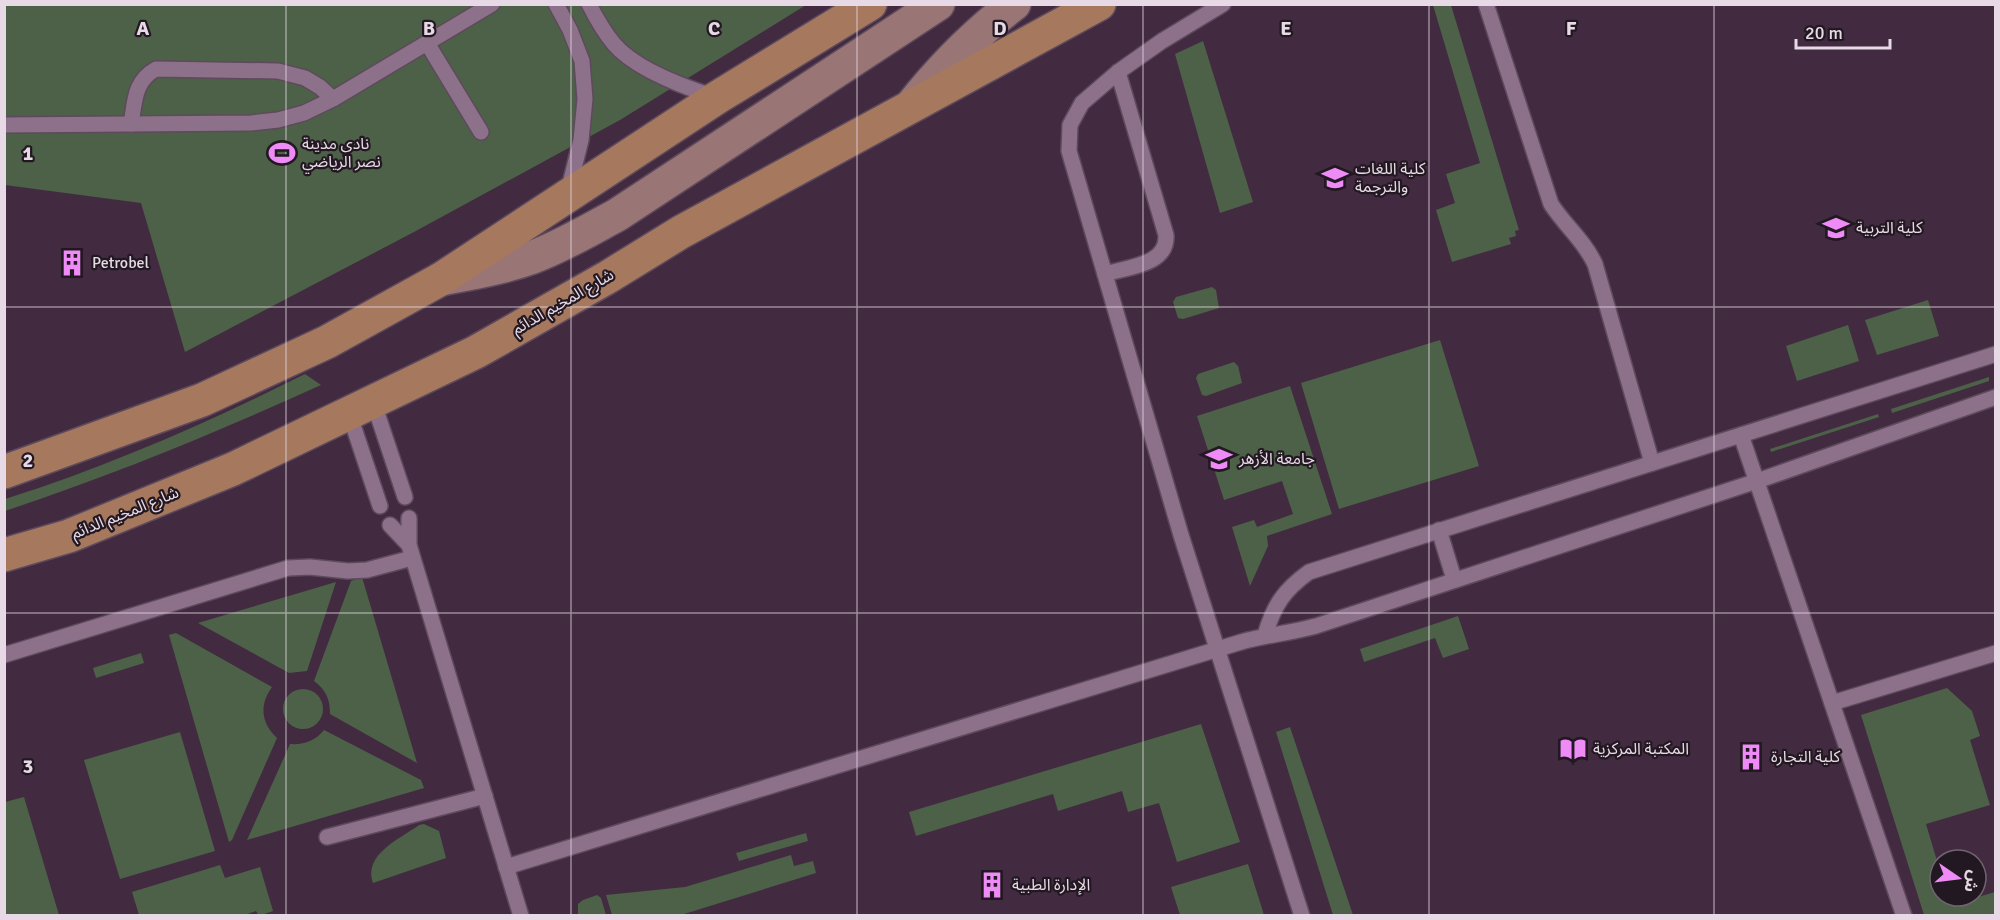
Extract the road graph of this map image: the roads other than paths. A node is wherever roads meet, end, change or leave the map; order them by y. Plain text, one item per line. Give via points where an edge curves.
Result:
1 (492, 4) edge
2 (556, 4) edge
3 (589, 4) edge
4 (870, 4) edge
5 (938, 4) edge
6 (1014, 4) edge
7 (1099, 4) edge
8 (1223, 4) edge
9 (1486, 4) edge
10 (427, 43) junction
11 (1118, 72) junction
12 (718, 98) junction
13 (333, 99) junction
14 (912, 105) junction
15 (131, 124) junction
16 (4, 125) edge
17 (481, 132) dead end
18 (567, 197) junction
19 (1105, 274) junction
20 (441, 279) junction
21 (1995, 354) edge
22 (1995, 397) edge
23 (361, 407) junction
24 (1741, 435) junction
25 (1652, 463) junction
26 (4, 472) edge
27 (1757, 481) junction
28 (405, 497) dead end
29 (380, 506) dead end
30 (409, 518) dead end
31 (390, 525) dead end
32 (1439, 530) junction
33 (411, 551) junction
34 (4, 555) edge
35 (1454, 579) junction
36 (1265, 635) junction
37 (1217, 649) junction
38 (1995, 653) edge
39 (4, 655) edge
40 (1832, 703) junction
41 (485, 796) junction
42 (327, 837) dead end
43 (506, 867) junction
44 (521, 915) edge
45 (1302, 915) edge
46 (1904, 915) edge

1 - 10 lane
2 - 18 lane via 582,61 585,99 581,140
3 - 12 lane via 614,45 642,66 680,86
4 - 12 main road
5 - 20 main road via 576,238 522,261
6 - 14 main road via 952,58
7 - 14 main road, شارع المخيم الدائم
8 - 11 lane
9 - 25 lane via 1551,204 1582,240 1595,264
10 - 13 lane
10 - 17 lane
11 - 19 lane via 1082,103 1068,138
11 - 19 lane via 1166,242 1155,259
12 - 18 main road
13 - 15 lane via 278,120
13 - 15 lane via 306,78 278,71 156,69 140,81
14 - 23 main road, شارع المخيم الدائم via 681,232 476,352
15 - 16 lane
18 - 20 main road
19 - 37 lane
20 - 26 main road via 327,342 202,400
21 - 24 lane
22 - 27 lane
23 - 28 lane
23 - 29 lane
23 - 34 main road, شارع المخيم الدائم via 233,468 69,536
24 - 25 lane
24 - 27 lane
25 - 32 lane
27 - 35 lane
27 - 40 lane
30 - 33 lane
31 - 33 lane
32 - 35 lane
32 - 36 lane via 1310,572 1280,598
33 - 39 lane via 366,570 288,568
33 - 41 lane
35 - 36 lane via 1316,626
36 - 37 lane
37 - 43 lane
37 - 45 lane
38 - 40 lane
40 - 46 lane
41 - 42 lane
41 - 43 lane
43 - 44 lane

